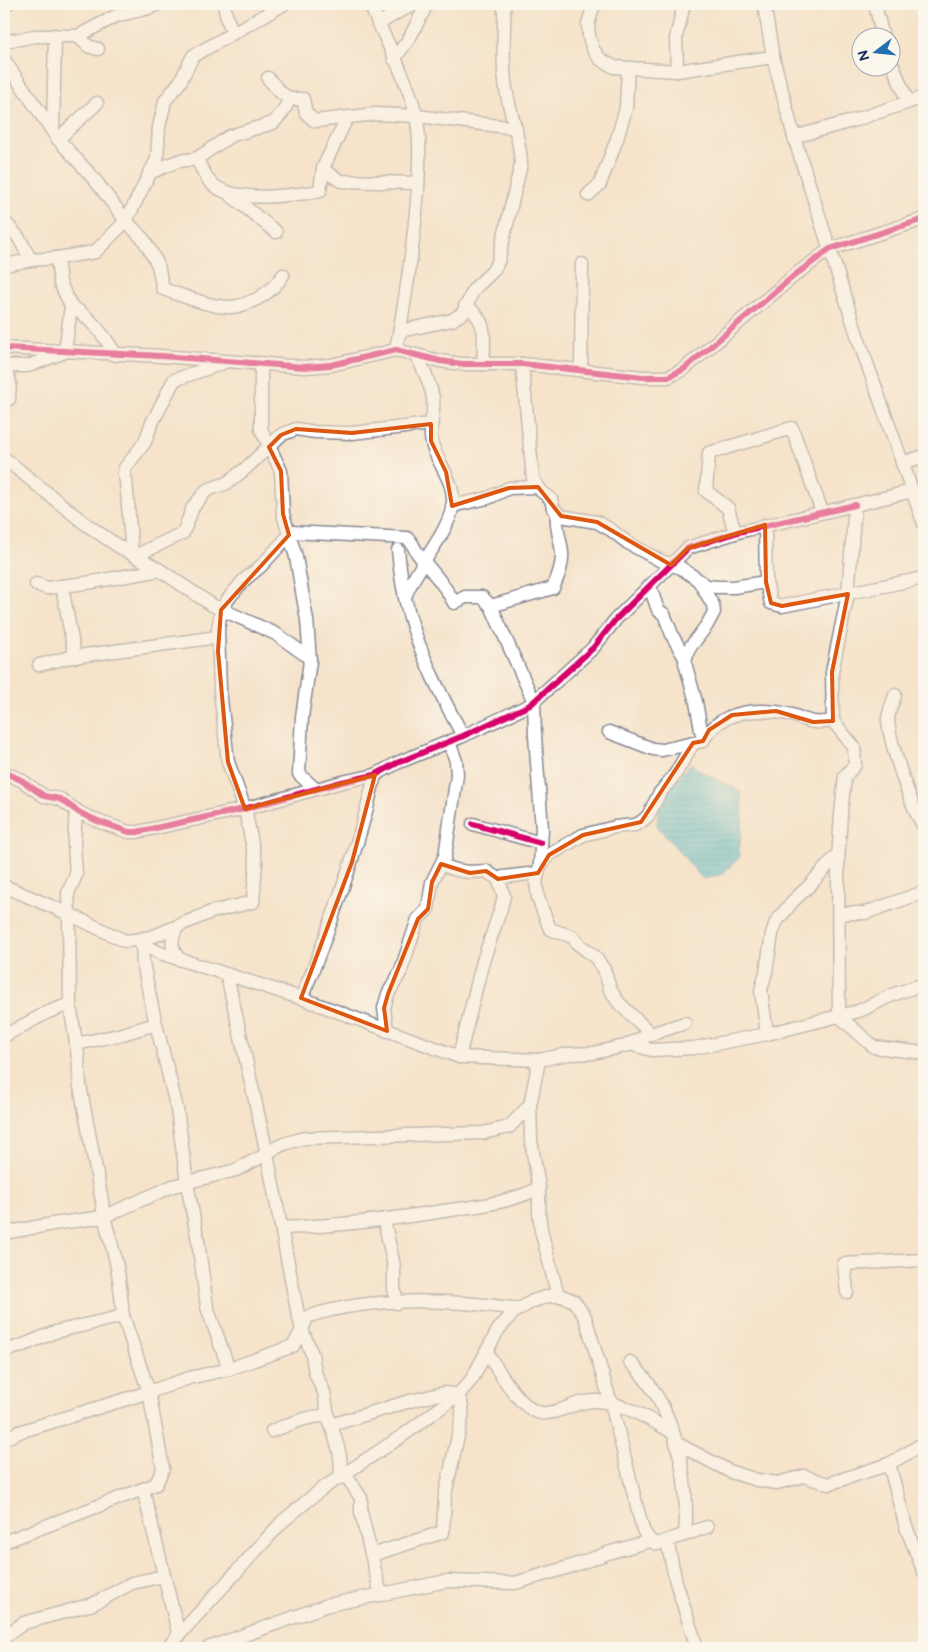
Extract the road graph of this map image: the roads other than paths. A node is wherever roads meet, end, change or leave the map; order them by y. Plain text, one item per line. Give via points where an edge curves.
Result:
1 (6, 4) edge
2 (159, 4) edge
3 (224, 4) edge
4 (284, 4) edge
5 (370, 4) edge
6 (416, 4) edge
7 (428, 4) edge
8 (504, 4) edge
9 (594, 4) edge
10 (684, 4) edge
11 (764, 4) edge
12 (875, 4) edge
13 (4, 7) edge
14 (378, 24) junction
15 (881, 28) edge
16 (233, 32) junction
17 (54, 35) junction
18 (78, 36) junction
19 (4, 42) edge
20 (98, 49) dead end
21 (773, 57) junction
22 (394, 59) junction
23 (4, 60) edge
24 (628, 69) junction
25 (677, 71) junction
26 (268, 78) dead end
27 (898, 78) edge
28 (290, 99) junction
29 (923, 100) edge
30 (908, 102) junction
31 (97, 103) dead end
32 (416, 116) junction
33 (347, 118) junction
34 (516, 128) junction
35 (55, 136) junction
36 (794, 137) junction
37 (196, 159) junction
38 (323, 170) junction
39 (149, 173) junction
40 (418, 183) junction
41 (228, 193) junction
42 (588, 195) dead end
43 (924, 218) edge
44 (4, 221) edge
45 (126, 221) junction
46 (276, 232) dead end
47 (830, 249) junction
48 (57, 258) junction
49 (31, 260) junction
50 (582, 264) dead end
51 (4, 265) edge
52 (282, 276) dead end
53 (71, 306) junction
54 (466, 306) junction
55 (400, 331) junction
56 (4, 348) edge
57 (396, 350) junction
58 (65, 352) junction
59 (116, 355) junction
60 (416, 355) junction
61 (228, 362) junction
62 (261, 363) junction
63 (483, 364) junction
64 (522, 364) junction
65 (4, 366) edge
66 (581, 370) junction
67 (9, 399) dead end
68 (431, 424) junction
69 (269, 447) junction
70 (924, 456) edge
71 (4, 458) edge
72 (902, 463) junction
73 (538, 487) junction
74 (912, 492) junction
75 (855, 505) junction
76 (452, 506) junction
77 (822, 512) junction
78 (557, 514) junction
79 (924, 524) edge
80 (765, 525) junction
81 (734, 533) junction
82 (289, 535) junction
83 (398, 550) dead end
84 (133, 555) junction
85 (424, 560) junction
86 (671, 565) junction
87 (160, 570) junction
88 (924, 578) edge
89 (699, 581) junction
90 (766, 582) junction
91 (36, 584) dead end
92 (62, 586) junction
93 (650, 586) junction
94 (848, 594) junction
95 (405, 597) junction
96 (491, 606) junction
97 (221, 610) junction
98 (218, 637) junction
99 (74, 657) junction
100 (685, 658) junction
101 (310, 661) junction
102 (39, 665) dead end
103 (895, 695) dead end
104 (534, 702) junction
105 (833, 721) junction
106 (609, 732) dead end
107 (463, 736) junction
108 (449, 742) junction
109 (698, 742) junction
110 (4, 772) edge
111 (375, 775) junction
112 (315, 789) junction
113 (245, 809) junction
114 (76, 810) junction
115 (473, 824) dead end
116 (924, 826) edge
117 (541, 843) junction
118 (838, 854) junction
119 (441, 864) junction
120 (539, 869) junction
121 (498, 879) junction
122 (4, 886) edge
123 (924, 892) edge
124 (839, 913) junction
125 (69, 914) junction
126 (177, 926) junction
127 (139, 942) junction
128 (179, 959) junction
129 (227, 975) junction
130 (924, 984) edge
131 (301, 998) junction
132 (70, 1004) junction
133 (839, 1016) junction
134 (685, 1023) dead end
135 (156, 1024) junction
136 (387, 1030) junction
137 (651, 1034) junction
138 (767, 1034) junction
139 (4, 1036) edge
140 (76, 1044) junction
141 (629, 1044) junction
142 (924, 1053) edge
143 (459, 1057) junction
144 (539, 1060) junction
145 (530, 1105) junction
146 (509, 1127) junction
147 (531, 1140) junction
148 (268, 1154) junction
149 (187, 1183) junction
150 (539, 1188) junction
151 (103, 1218) junction
152 (384, 1220) junction
153 (282, 1228) junction
154 (4, 1233) edge
155 (924, 1260) edge
156 (847, 1292) dead end
157 (558, 1296) junction
158 (396, 1303) junction
159 (519, 1309) junction
160 (123, 1316) junction
161 (302, 1330) junction
162 (486, 1350) junction
163 (4, 1351) edge
164 (630, 1362) dead end
165 (229, 1369) junction
166 (149, 1392) junction
167 (458, 1396) junction
168 (611, 1403) junction
169 (329, 1420) junction
170 (272, 1431) dead end
171 (674, 1437) junction
172 (4, 1439) edge
173 (921, 1445) dead end
174 (889, 1464) junction
175 (343, 1476) junction
176 (143, 1489) junction
177 (708, 1527) dead end
178 (684, 1534) junction
179 (650, 1541) junction
180 (667, 1541) junction
181 (4, 1542) edge
182 (372, 1555) junction
183 (924, 1572) edge
184 (164, 1576) junction
185 (381, 1595) junction
186 (179, 1636) junction
187 (4, 1637) edge
188 (167, 1648) edge
189 (208, 1648) edge
190 (698, 1648) edge

1 - 13 street
2 - 18 street via 116,16
3 - 16 street
4 - 16 street
5 - 14 street
6 - 14 street
7 - 22 street
8 - 34 street via 505,82
9 - 24 street via 588,24 593,50 600,59 614,67
10 - 25 street via 676,38
11 - 21 street
12 - 15 street
14 - 22 street
16 - 39 street via 193,56 180,82 165,101 159,126 157,159
17 - 18 street
17 - 19 street
17 - 35 street
18 - 20 street via 88,46
21 - 25 street
21 - 36 street
22 - 32 street
23 - 35 street
24 - 25 street
24 - 42 street via 626,108 618,139 600,184
26 - 28 street
27 - 30 street
28 - 33 street via 303,99 306,113 315,121
28 - 37 street via 273,123 230,136
29 - 30 street
30 - 36 street
31 - 35 street
32 - 33 street via 376,114
32 - 34 street
32 - 40 street
33 - 38 street
34 - 54 street via 521,164 498,262 474,289
35 - 45 street
36 - 47 street
37 - 39 street
37 - 41 street via 211,183
38 - 40 street via 341,181
38 - 41 street via 320,191 265,197
39 - 45 street
40 - 55 street via 409,284
41 - 46 street
43 - 47 street
44 - 49 street via 19,238
45 - 48 street via 96,252
45 - 52 street via 152,253 162,289 216,306 231,307 244,305 265,294
47 - 66 street via 684,369 668,376 643,377
47 - 72 street
48 - 49 street
48 - 53 street via 60,283
49 - 51 street
50 - 66 street
53 - 58 street
53 - 59 street via 103,334
54 - 55 street via 463,313 452,320
54 - 63 street via 481,318
55 - 57 street
56 - 58 street
57 - 60 street
57 - 62 street via 331,365 305,367
58 - 59 street
58 - 65 street via 28,366
59 - 61 street
60 - 63 street via 455,363
60 - 68 street via 433,398
61 - 62 street
61 - 84 street via 174,380 144,442 125,468
62 - 69 street via 261,429
63 - 64 street
64 - 66 street
64 - 73 street via 533,479
65 - 67 street via 10,382
68 - 69 street via 352,433 296,430 281,435
68 - 76 street via 435,452 452,492
69 - 82 street via 281,470 283,514
69 - 84 street via 227,482 207,490 193,507 183,533
70 - 72 street
71 - 84 street via 83,522
72 - 74 street
73 - 76 street via 509,488 488,498
73 - 78 street via 551,499
74 - 75 street
74 - 79 street
75 - 77 street
75 - 94 street
76 - 85 street via 446,526
77 - 80 street
77 - 81 street via 792,428 709,453 706,491 728,508
78 - 86 street via 597,522 628,543
78 - 96 street via 562,554 560,572 553,588
80 - 81 street
80 - 90 street
81 - 86 street via 688,548
82 - 85 street via 292,532 408,538
82 - 97 street via 243,581
82 - 101 street via 308,620
83 - 95 street
84 - 87 street
85 - 95 street
85 - 96 street via 454,603 465,597 482,597
86 - 89 street
86 - 93 street
87 - 92 street
87 - 97 street
88 - 94 street
89 - 90 street via 718,587
89 - 100 street via 714,612
90 - 94 street via 771,602 782,606
91 - 92 street via 47,588
92 - 99 street
93 - 100 street via 658,610 664,614
93 - 104 street via 616,619 593,648
94 - 105 street via 832,672
95 - 107 street via 423,656
96 - 104 street
97 - 98 street
97 - 101 street via 276,634
98 - 99 street
98 - 113 street via 228,762
99 - 102 street
100 - 109 street
101 - 112 street via 302,717 299,774
103 - 116 street via 888,718 896,757
104 - 107 street
104 - 117 street
105 - 109 street via 813,722 776,711 745,711 732,715 709,730
105 - 118 street via 854,748 855,765 845,776
106 - 109 street via 653,749 671,749
107 - 108 street
108 - 111 street
108 - 119 street via 457,774 445,856
109 - 120 street via 641,822 583,835 548,855
110 - 114 street via 44,796 60,799
111 - 112 street
111 - 131 street via 352,862 322,950
112 - 113 street
113 - 114 street via 147,832 129,832
113 - 126 street via 256,863 253,902 210,912
114 - 125 street via 76,875 68,893
115 - 117 street
117 - 120 street
118 - 124 street
118 - 138 street via 776,922 761,990
119 - 121 street via 470,873 486,871
119 - 136 street via 432,882 428,909 418,919 400,973 388,994 384,1008
120 - 121 street
120 - 137 street via 536,882 538,898 550,929 573,937 595,957 618,1002
121 - 143 street via 504,896 483,960
122 - 125 street
123 - 124 street via 864,913
124 - 133 street
125 - 127 street via 125,941
125 - 132 street
126 - 127 street
126 - 128 street via 172,938 174,953
127 - 128 street
127 - 135 street
128 - 129 street
129 - 131 street
129 - 148 street
130 - 133 street
131 - 136 street
132 - 139 street
132 - 140 street
133 - 138 street
133 - 142 street via 874,1047
134 - 137 street
135 - 140 street
135 - 149 street via 177,1109
136 - 143 street
137 - 141 street
138 - 141 street via 694,1048 652,1050
140 - 151 street
141 - 144 street via 593,1053
143 - 144 street
144 - 145 street
145 - 146 street
145 - 147 street
146 - 147 street
146 - 148 street via 483,1133 305,1138 280,1146
147 - 150 street
148 - 149 street via 236,1170
148 - 153 street
149 - 151 street via 173,1186
149 - 165 street via 207,1307
150 - 152 street via 515,1198 477,1206
150 - 157 street via 541,1230
151 - 154 street
151 - 160 street via 118,1271
152 - 153 street
152 - 158 street via 394,1266
153 - 161 street
155 - 156 street via 844,1264
157 - 159 street via 533,1301
157 - 168 street via 574,1301 585,1317
158 - 159 street via 470,1303
158 - 161 street via 329,1309 307,1317
159 - 162 street via 498,1330
160 - 163 street via 55,1332
160 - 166 street
161 - 165 street via 293,1346
161 - 169 street via 324,1392
162 - 167 street via 472,1379
162 - 168 street via 517,1395 540,1413 556,1412 584,1401
164 - 171 street via 651,1385
165 - 166 street
166 - 172 street
166 - 176 street via 163,1469 156,1484
167 - 169 street via 444,1393
167 - 175 street
167 - 182 street via 463,1410 445,1495 443,1532
168 - 171 street via 642,1415
168 - 179 street via 634,1500 643,1530
169 - 170 street via 304,1419
169 - 175 street via 341,1453
171 - 174 street via 731,1472 777,1483 804,1476 828,1484
171 - 178 street via 684,1471
173 - 174 street
174 - 183 street via 906,1527
175 - 182 street via 361,1498 361,1512
175 - 186 street via 283,1521
176 - 181 street
176 - 184 street
177 - 178 street
178 - 180 street
179 - 180 street via 657,1544
179 - 185 street via 515,1583 447,1581
180 - 190 street via 676,1582
182 - 185 street
184 - 186 street
184 - 187 street via 132,1583 93,1604 24,1623
185 - 189 street via 328,1605
186 - 188 street

